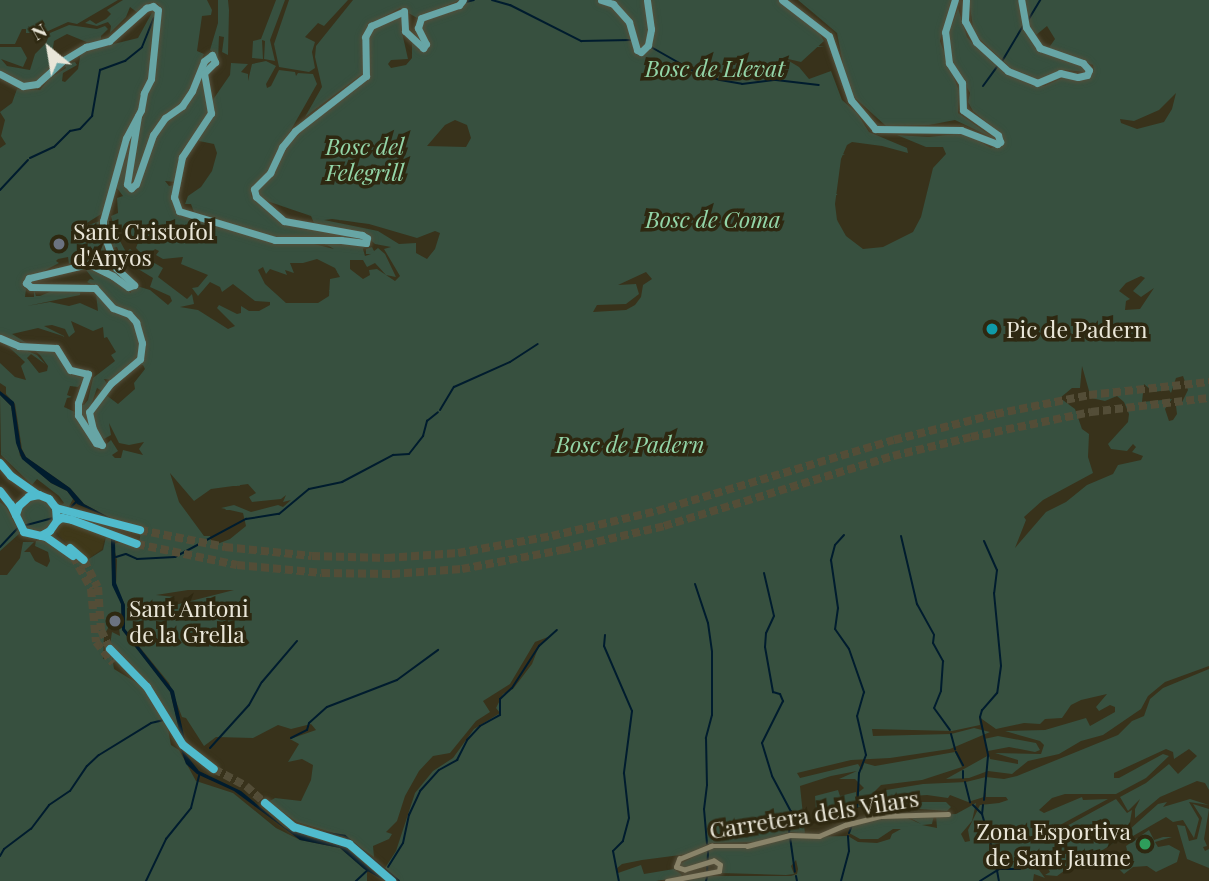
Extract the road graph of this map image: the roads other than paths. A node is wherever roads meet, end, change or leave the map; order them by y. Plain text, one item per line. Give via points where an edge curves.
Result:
1 (463, 0) edge
2 (601, 0) edge
3 (647, 0) edge
4 (782, 0) edge
5 (956, 0) edge
6 (966, 0) edge
7 (1021, 0) edge
8 (0, 74) edge
9 (138, 116) junction
10 (0, 338) edge
11 (0, 463) edge
12 (24, 485) junction
13 (0, 489) edge
14 (39, 495) junction
15 (17, 501) junction
16 (56, 508) junction
17 (55, 524) junction
18 (138, 529) tunnel mouth
19 (38, 536) junction
20 (134, 543) tunnel mouth
21 (73, 556) tunnel mouth
22 (83, 560) tunnel mouth
23 (110, 649) tunnel mouth
24 (113, 663) tunnel mouth
25 (137, 677) junction
26 (214, 769) tunnel mouth
27 (265, 803) tunnel mouth
28 (948, 814) dead end
29 (324, 834) junction
30 (355, 848) junction
31 (389, 879) edge
32 (667, 881) edge

1 - 9 main road via 418,21 426,44 423,48 405,31 404,11 371,26 365,37 366,76 295,131 270,173 254,189 256,197 284,221 362,235 366,243 282,241 181,213 174,197 182,157 211,113 205,73 215,62 214,55 204,61 187,99 153,135 131,188 127,184
2 - 3 main road via 612,4 629,22 641,52 648,46 651,29
4 - 5 main road via 829,36 851,100 875,129 961,130 993,144 1000,138 962,108 963,87 950,67 944,36
6 - 7 main road via 966,25 978,45 1000,64 1033,83 1060,73 1088,74 1083,62 1044,51 1025,24
8 - 9 main road via 23,86 37,85 53,67 86,47 109,41 146,8 156,8 152,77
9 - 10 main road via 126,138 103,227 117,268 133,286 88,264 29,278 26,283 31,287 95,288 113,308 136,322 142,343 140,359 111,383 89,412 102,445 78,415 88,374 70,370 56,348 19,346
11 - 12 highway
12 - 14 highway
12 - 15 highway via 28,493
13 - 15 highway
14 - 15 highway
14 - 16 highway
15 - 19 highway via 16,517 24,532
16 - 17 highway
16 - 18 highway
17 - 19 highway
17 - 20 highway via 69,519
17 - 22 highway via 56,538
19 - 21 highway
23 - 25 highway
24 - 25 highway
25 - 26 highway via 190,752
27 - 29 highway via 292,825
28 - 32 street, Carretera dels Vilars via 882,816 816,836 711,846 679,859 676,865 681,871 718,863 719,871
29 - 30 highway
29 - 31 highway
30 - 31 highway
30 - 31 highway

